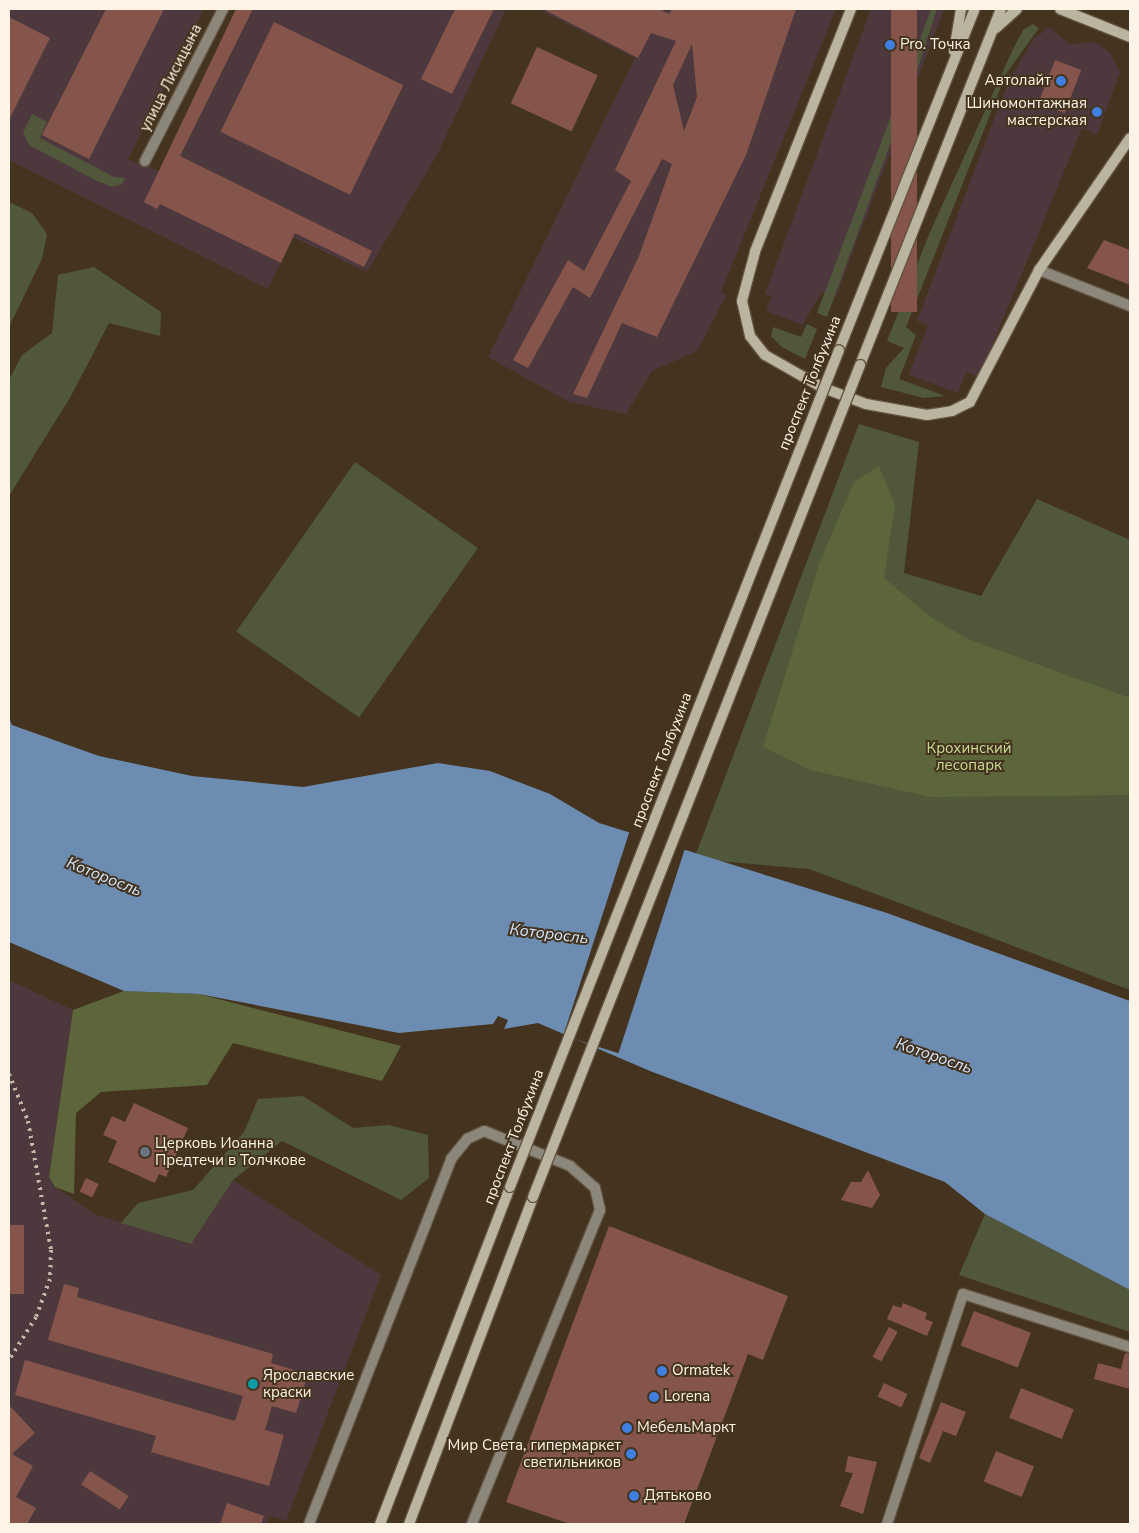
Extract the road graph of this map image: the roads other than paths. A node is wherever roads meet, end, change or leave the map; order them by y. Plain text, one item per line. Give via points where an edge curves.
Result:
1 (223, 9) edge
2 (851, 9) edge
3 (961, 9) edge
4 (975, 9) edge
5 (1001, 9) edge
6 (1017, 9) edge
7 (1060, 9) edge
8 (1130, 37) edge
9 (988, 41) junction
10 (950, 75) junction
11 (1130, 138) edge
12 (145, 161) dead end
13 (1039, 270) junction
14 (1130, 306) edge
15 (1130, 1347) edge
16 (309, 1524) edge
17 (380, 1524) edge
18 (409, 1524) edge
19 (472, 1524) edge
20 (888, 1524) edge

1 - 12 street, улица Лисицына
2 - 13 main road via 745,283 743,318 750,336 785,370 821,387 896,410 927,415 952,411 970,402 984,382
3 - 10 main road
4 - 10 main road, проспект Толбухина
5 - 9 main road
6 - 9 main road via 1001,20
7 - 8 main road
9 - 18 main road, bridge via 533,1197
10 - 17 main road, проспект Толбухина, bridge via 839,350
11 - 13 main road
13 - 14 street
15 - 20 street via 963,1294
16 - 19 street via 451,1159 467,1139 484,1131 570,1166 595,1188 600,1210

